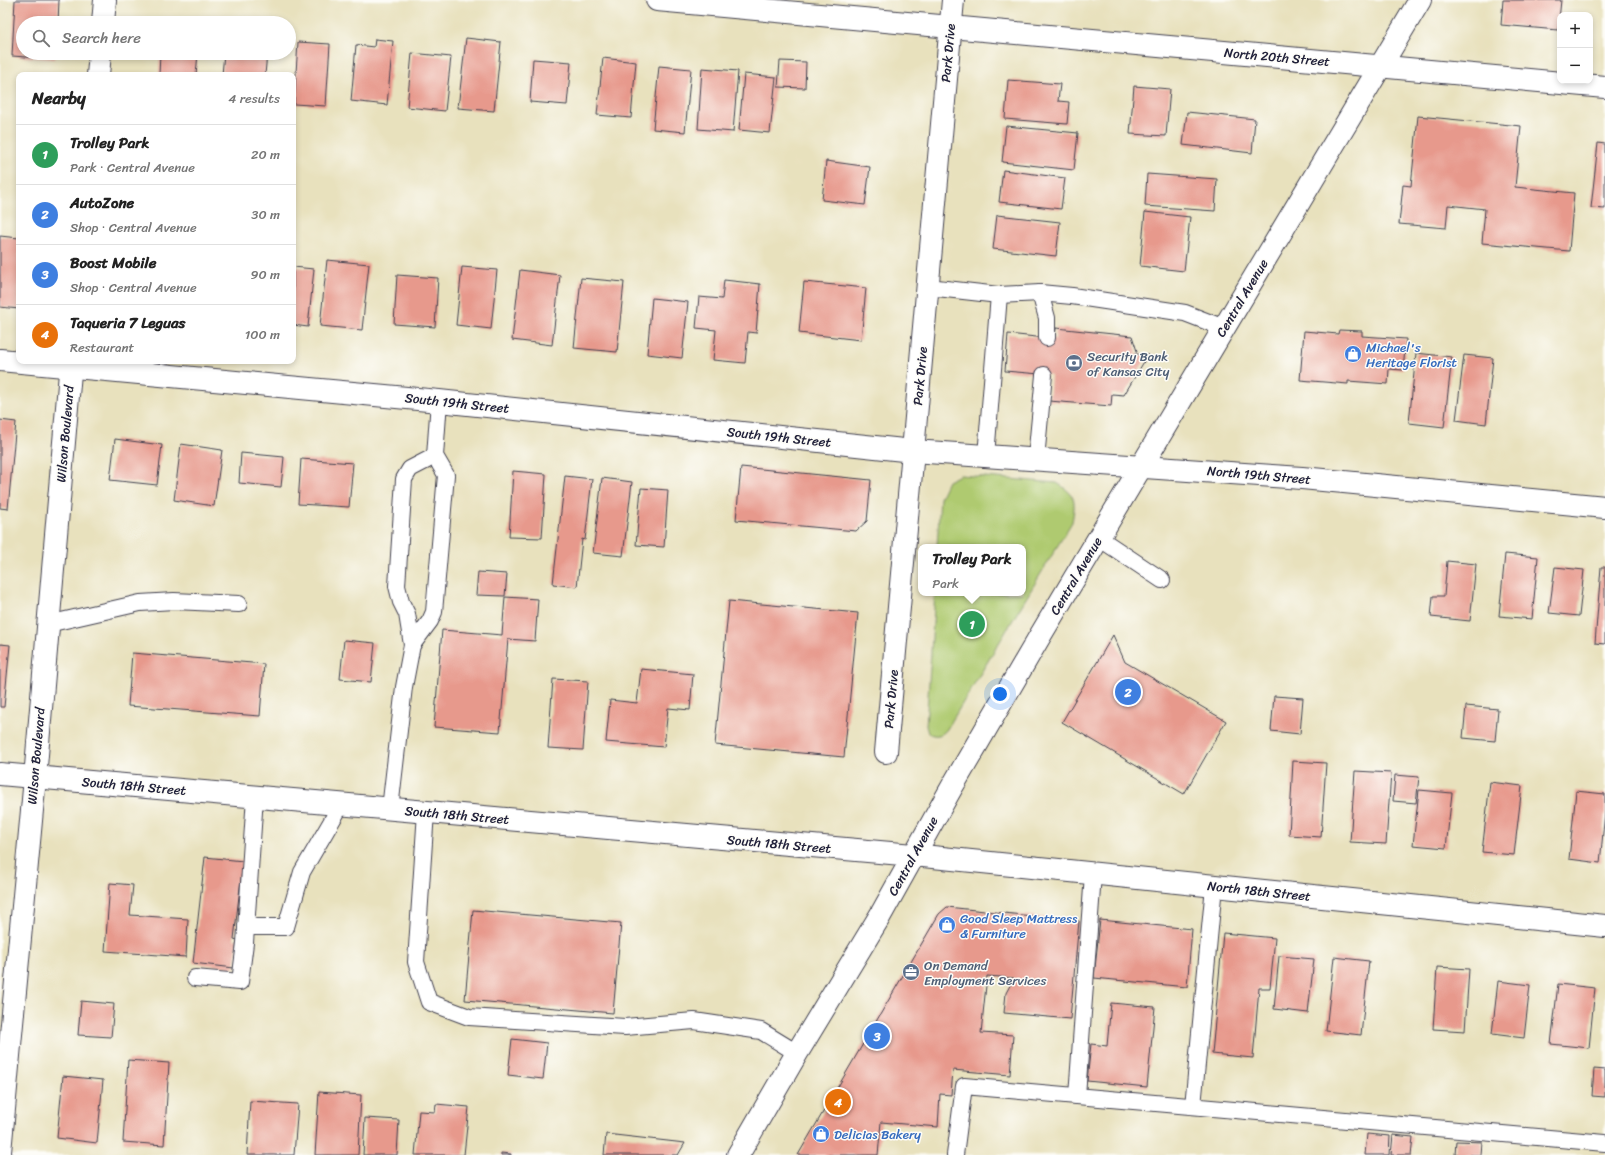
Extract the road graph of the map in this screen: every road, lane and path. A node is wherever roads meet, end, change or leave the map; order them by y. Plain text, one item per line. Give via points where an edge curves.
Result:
1 (105, 0) edge
2 (657, 0) edge
3 (953, 0) edge
4 (1420, 0) edge
5 (104, 16) edge
6 (950, 26) junction
7 (99, 60) edge
8 (1380, 66) junction
9 (98, 72) edge
10 (1605, 87) edge
11 (928, 287) junction
12 (1040, 293) junction
13 (999, 295) junction
14 (1224, 328) junction
15 (1047, 338) dead end
16 (0, 360) edge
17 (16, 361) edge
18 (71, 364) edge
19 (81, 364) edge
20 (1044, 375) dead end
21 (439, 401) junction
22 (913, 451) junction
23 (434, 456) junction
24 (986, 456) junction
25 (1036, 459) junction
26 (1141, 466) junction
27 (1605, 507) edge
28 (1099, 538) junction
29 (1162, 580) dead end
30 (239, 604) dead end
31 (48, 624) junction
32 (412, 645) junction
33 (886, 752) dead end
34 (0, 774) edge
35 (35, 778) junction
36 (255, 797) junction
37 (341, 805) junction
38 (390, 809) junction
39 (426, 812) junction
40 (913, 855) junction
41 (1093, 874) junction
42 (1214, 886) junction
43 (1605, 926) edge
44 (246, 927) junction
45 (195, 978) dead end
46 (797, 1053) junction
47 (1077, 1096) junction
48 (1193, 1106) junction
49 (1605, 1143) edge
50 (0, 1152) edge
51 (738, 1155) edge
52 (955, 1155) edge

1 - 5 street
2 - 6 street, North 20th Street
3 - 6 street, Park Drive
4 - 8 street, Central Avenue
6 - 8 street, North 20th Street
6 - 11 street, Park Drive
7 - 9 street
8 - 10 street, North 20th Street
8 - 14 street, Central Avenue
11 - 13 lane
11 - 22 street, Park Drive
12 - 13 lane
12 - 14 lane via 1184,313
12 - 15 lane via 1048,318
13 - 24 lane
14 - 26 street, Central Avenue
16 - 17 street, South 19th Street
18 - 31 street, Wilson Boulevard
19 - 21 street, South 19th Street
20 - 25 lane
21 - 22 street, South 19th Street
21 - 23 lane
22 - 24 street, North 19th Street
22 - 33 street, Park Drive
23 - 32 lane via 446,475 434,612 430,622
23 - 32 lane via 410,469 404,479 397,586 407,614
24 - 25 street, North 19th Street
25 - 26 street, North 19th Street
26 - 27 street, North 19th Street via 1302,478
26 - 28 street, Central Avenue
28 - 29 lane
28 - 40 street, Central Avenue
30 - 31 lane via 174,601 140,603
31 - 35 street, Wilson Boulevard
32 - 38 lane via 404,687
34 - 35 street, South 18th Street
35 - 36 street, South 18th Street
35 - 50 street, Wilson Boulevard
36 - 37 street, South 18th Street
36 - 44 lane
37 - 38 street, South 18th Street
37 - 44 lane via 302,872 286,928
38 - 39 street, South 18th Street
39 - 40 street, South 18th Street
39 - 46 lane via 416,962 429,1002 469,1017 625,1027 702,1022 761,1031
40 - 41 street, North 18th Street
40 - 46 street, Central Avenue via 880,916
41 - 42 street, North 18th Street
41 - 47 lane
42 - 43 street, North 18th Street
42 - 48 lane
44 - 45 lane via 240,982
46 - 51 street, Central Avenue
47 - 48 lane
47 - 52 lane via 964,1086
48 - 49 lane

